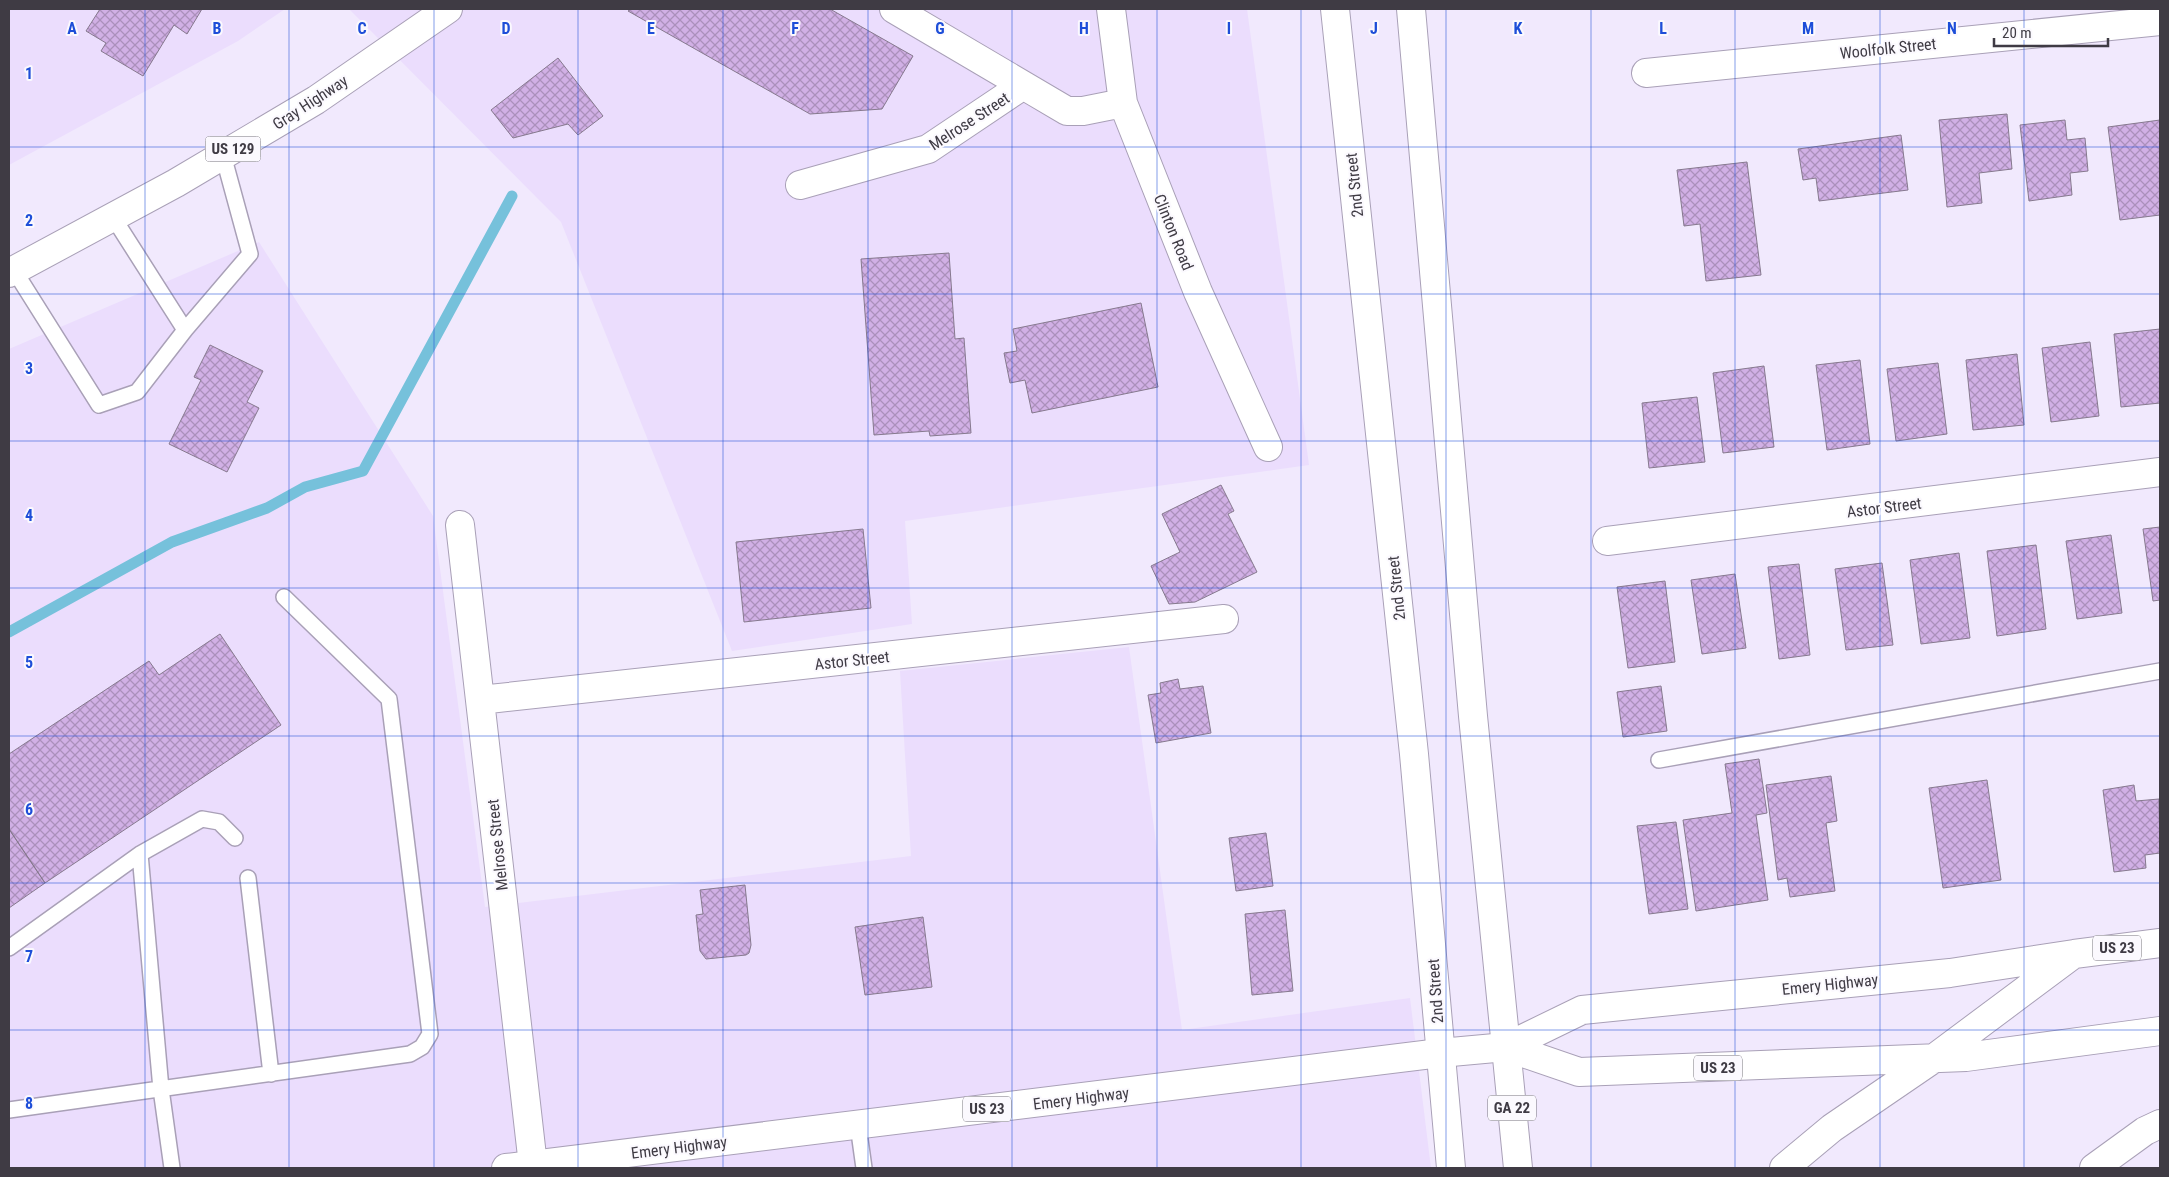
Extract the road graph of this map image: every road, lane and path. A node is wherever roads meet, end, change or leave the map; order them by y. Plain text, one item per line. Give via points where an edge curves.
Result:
1 (448, 9) edge
2 (894, 9) edge
3 (1111, 9) edge
4 (1335, 9) edge
5 (1411, 9) edge
6 (2160, 21) edge
7 (1646, 73) dead end
8 (1022, 86) junction
9 (1123, 103) junction
10 (223, 156) junction
11 (800, 185) dead end
12 (112, 217) junction
13 (11, 271) edge
14 (185, 330) junction
15 (1268, 447) dead end
16 (2160, 472) edge
17 (460, 525) dead end
18 (1607, 541) dead end
19 (284, 597) dead end
20 (1224, 620) dead end
21 (2160, 671) edge
22 (480, 700) junction
23 (1659, 760) dead end
24 (235, 838) dead end
25 (140, 854) junction
26 (248, 878) dead end
27 (2160, 943) edge
28 (9, 948) edge
29 (2074, 954) junction
30 (2160, 1031) edge
31 (1506, 1047) junction
32 (1440, 1053) junction
33 (1933, 1059) junction
34 (271, 1074) junction
35 (161, 1089) junction
36 (9, 1110) edge
37 (2160, 1124) edge
38 (858, 1125) junction
39 (533, 1165) junction
40 (172, 1168) edge
41 (506, 1168) edge
42 (864, 1168) edge
43 (1451, 1168) edge
44 (1518, 1168) edge
45 (1784, 1168) edge
46 (2094, 1168) edge

1 - 10 main road, Gray Highway / US 129 via 316,100
2 - 8 main road, Melrose Street
3 - 9 main road, Clinton Road
4 - 32 main road, 2nd Street via 1414,754
5 - 31 main road via 1473,716
6 - 7 main road, Woolfolk Street
8 - 9 main road via 1067,111
8 - 11 main road, Melrose Street via 928,150
9 - 15 main road, Clinton Road via 1198,292
10 - 12 main road, Gray Highway / US 129
10 - 14 lane via 250,254
12 - 13 main road, Gray Highway / US 129
12 - 14 lane
13 - 14 lane via 99,405 137,392
16 - 18 main road, Astor Street
17 - 22 main road, Melrose Street
19 - 34 lane via 388,699 430,1034 422,1047 410,1054
20 - 22 main road, Astor Street
21 - 23 lane
22 - 39 main road, Melrose Street
24 - 25 lane via 219,822 202,819
25 - 28 lane
25 - 35 lane
26 - 34 lane
27 - 29 main road, Emery Highway / US 23
29 - 31 main road, Emery Highway / US 23 via 1950,973 1582,1010
29 - 33 main road
30 - 33 main road, Emery Highway / US 23
31 - 32 main road, Emery Highway / US 23
31 - 33 main road, Emery Highway / US 23 via 1579,1072
31 - 44 main road, GA 22
32 - 38 main road, Emery Highway / US 23
32 - 43 main road, 2nd Street
33 - 45 main road via 1832,1128
34 - 35 lane
35 - 36 lane
35 - 40 lane
37 - 46 main road
38 - 39 main road, Emery Highway / US 23
38 - 42 lane
39 - 41 main road, Emery Highway / US 23

